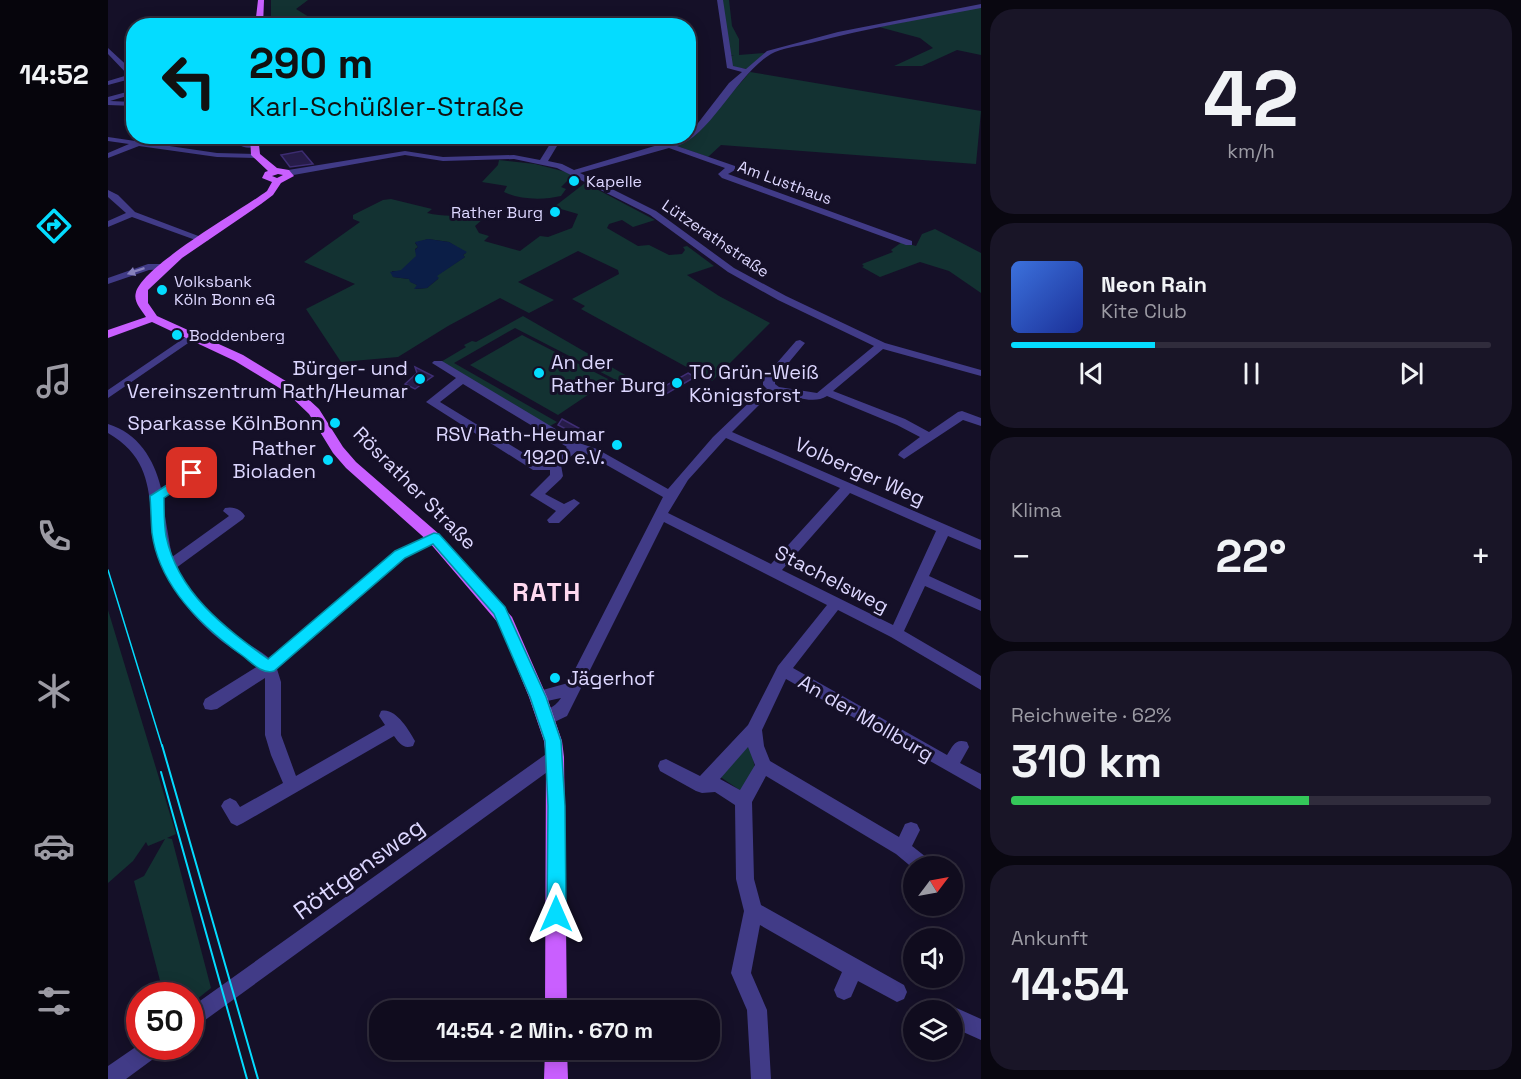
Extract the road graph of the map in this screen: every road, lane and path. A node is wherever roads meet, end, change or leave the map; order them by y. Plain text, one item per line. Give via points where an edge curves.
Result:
1 (261, 0) edge
2 (720, 0) edge
3 (981, 6) edge
4 (260, 18) edge
5 (108, 50) edge
6 (126, 70) edge
7 (748, 71) junction
8 (126, 78) edge
9 (108, 83) edge
10 (126, 95) edge
11 (108, 101) edge
12 (126, 103) edge
13 (696, 130) edge
14 (108, 139) edge
15 (126, 142) edge
16 (137, 144) joint
17 (255, 144) edge
18 (554, 144) edge
19 (675, 144) edge
20 (671, 146) junction
21 (108, 156) edge
22 (257, 156) junction
23 (543, 162) junction
24 (576, 172) junction
25 (288, 173) joint
26 (276, 176) junction
27 (108, 193) edge
28 (132, 214) junction
29 (108, 224) edge
30 (204, 240) junction
31 (909, 243) dead end
32 (165, 267) junction
33 (108, 281) edge
34 (153, 318) junction
35 (108, 334) edge
36 (193, 335) junction
37 (800, 343) dead end
38 (881, 345) junction
39 (438, 363) dead end
40 (981, 373) edge
41 (462, 379) junction
42 (775, 390) junction
43 (827, 392) junction
44 (108, 395) edge
45 (981, 422) edge
46 (108, 428) edge
47 (724, 433) junction
48 (929, 437) junction
49 (575, 446) junction
50 (904, 455) dead end
51 (210, 462) dead end
52 (555, 465) junction
53 (848, 487) junction
54 (157, 496) junction
55 (670, 496) junction
56 (230, 511) dead end
57 (661, 514) junction
58 (554, 520) dead end
59 (944, 529) junction
60 (434, 537) junction
61 (981, 545) edge
62 (169, 566) junction
63 (773, 571) junction
64 (921, 578) junction
65 (836, 603) junction
66 (981, 606) edge
67 (896, 633) junction
68 (269, 667) junction
69 (783, 670) junction
70 (981, 684) edge
71 (574, 688) junction
72 (538, 697) junction
73 (212, 704) dead end
74 (546, 719) junction
75 (754, 730) junction
76 (407, 741) dead end
77 (961, 747) dead end
78 (555, 757) junction
79 (950, 765) junction
80 (666, 766) dead end
81 (764, 766) junction
82 (981, 783) edge
83 (292, 786) junction
84 (702, 786) junction
85 (743, 801) junction
86 (237, 818) dead end
87 (911, 830) dead end
88 (902, 848) junction
89 (912, 856) edge
90 (753, 911) junction
91 (854, 967) junction
92 (844, 990) dead end
93 (897, 992) dead end
94 (556, 1000) edge
95 (204, 1011) edge
96 (963, 1021) edge
97 (981, 1030) edge
98 (135, 1060) edge
99 (556, 1060) edge
100 (108, 1079) edge
101 (556, 1079) edge
102 (761, 1079) edge

1 - 4 main road
2 - 7 street via 730,68
3 - 7 street via 775,50 763,55
5 - 6 street
7 - 13 street
8 - 9 street
10 - 11 street
11 - 12 street
14 - 15 street
16 - 21 street
16 - 22 street
17 - 22 main road
18 - 23 street
19 - 20 street
20 - 24 street
20 - 31 street, Am Lusthaus via 732,168 724,176
22 - 26 main road
23 - 24 street, Lützerathstraße
23 - 25 street, Lützerathstraße via 498,156 435,158 405,153
24 - 38 street, Lützerathstraße via 653,213 749,281
25 - 26 main road via 287,178
26 - 30 main road via 270,193
27 - 28 street
28 - 29 street
28 - 30 street
30 - 32 main road
32 -> 33 street via 148,267
32 - 34 main road via 149,280 141,294 142,303
34 - 35 main road
34 - 36 main road, Rösrather Straße
36 - 44 street
36 - 60 main road, Rösrather Straße via 239,358 302,399 351,465
37 - 42 street via 769,380
38 - 40 street, Lützerathstraße
38 - 43 street
39 - 41 street
41 - 49 street
41 - 52 street via 432,402 537,467
42 - 43 street via 811,396
42 - 47 street via 764,394
43 - 48 street
45 - 48 street via 962,415
46 - 54 street via 143,454
47 - 53 street, Volberger Weg
47 - 55 street
48 - 50 street
49 - 52 street
49 - 55 street via 593,452
51 - 54 street
52 - 58 street via 557,476 536,495 569,507
53 - 59 street, Volberger Weg
53 - 63 street
54 - 62 street via 159,535
55 - 57 street
56 - 62 street via 238,516
57 - 63 street, Stachelsweg
57 - 71 street
59 - 61 street, Volberger Weg
59 - 64 street
60 - 68 street via 400,555
60 - 72 main road, Rösrather Straße via 500,611
62 - 68 street via 203,616
63 - 65 street, Stachelsweg
64 - 66 street
64 - 67 street
65 - 67 street, Stachelsweg
65 - 69 street, An der Mollburg
67 - 70 street, Stachelsweg
68 - 73 street
68 - 83 street via 273,682 273,735
69 - 75 street, An der Mollburg
69 - 79 street, An der Mollburg
71 - 72 street
71 - 74 street via 561,711
72 - 74 main road, Rösrather Straße
74 - 78 main road, Rösrather Straße
75 - 81 street
75 - 84 street, An der Mollburg
76 - 83 street via 391,722
77 - 79 street, An der Mollburg
78 - 94 main road, Rösrather Straße
78 - 95 street, Röttgensweg
79 - 82 street, An der Mollburg
80 - 84 street
81 - 85 street
81 - 88 street
83 - 86 street
84 - 85 street via 717,785
85 - 90 street via 745,879
87 - 88 street
88 - 89 street
90 - 91 street
90 - 102 street via 741,973 757,1010
91 - 92 street
91 - 93 street
96 - 97 street
98 - 100 street
99 - 101 main road

